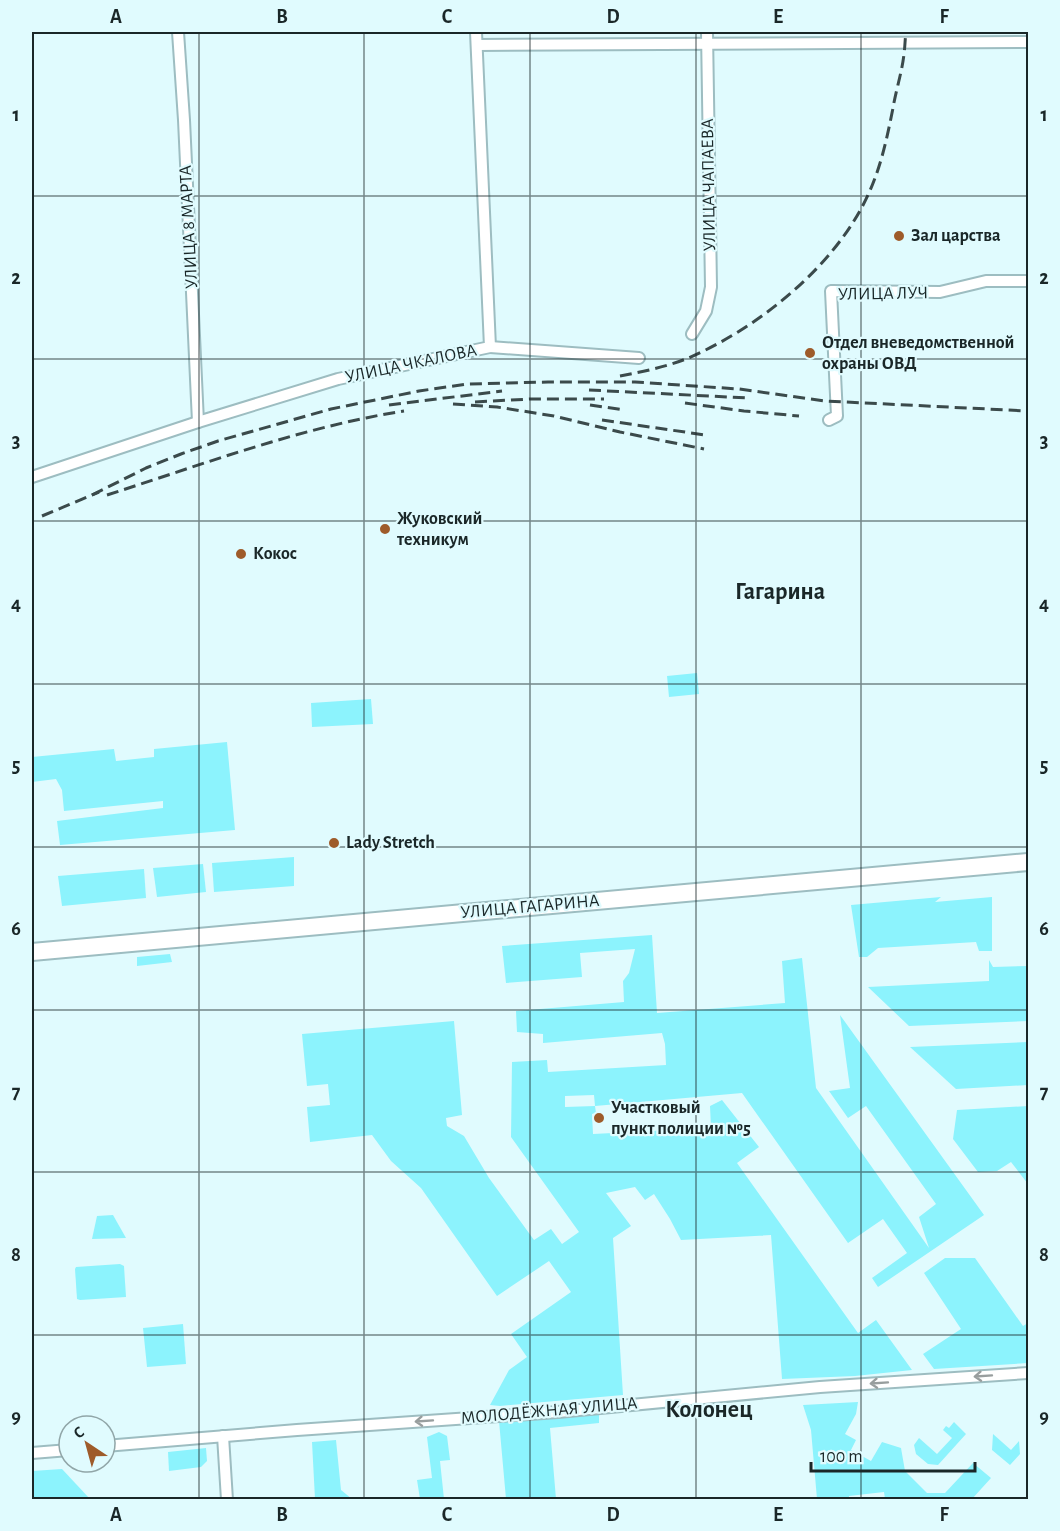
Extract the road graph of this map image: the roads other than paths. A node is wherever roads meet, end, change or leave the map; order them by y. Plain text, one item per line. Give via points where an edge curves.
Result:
1 (178, 32) edge
2 (476, 32) edge
3 (706, 32) edge
4 (1029, 42) edge
5 (707, 43) junction
6 (477, 45) junction
7 (1029, 281) edge
8 (693, 334) dead end
9 (490, 347) junction
10 (639, 358) dead end
11 (829, 420) dead end
12 (198, 422) junction
13 (32, 477) edge
14 (1029, 862) edge
15 (32, 952) edge
16 (1029, 1373) edge
17 (224, 1436) junction
18 (117, 1445) edge
19 (57, 1451) edge
20 (32, 1453) edge
21 (227, 1500) edge

1 - 12 street, УЛИЦА 8 МАРТА
2 - 6 street, УЛИЦА ЧКАЛОВА
3 - 5 street, УЛИЦА ЧАПАЕВА
4 - 5 street
5 - 6 street
5 - 8 street, УЛИЦА ЧАПАЕВА via 711,287 706,311
6 - 9 street, УЛИЦА ЧКАЛОВА
7 - 11 street, УЛИЦА ЛУЧ via 986,281 940,292 831,291 837,416
9 - 10 street
9 - 12 street, УЛИЦА ЧКАЛОВА via 338,379
12 - 13 street, УЛИЦА ЧКАЛОВА
14 - 15 main road, УЛИЦА ГАГАРИНА
16 -> 17 street, МОЛОДЁЖНАЯ УЛИЦА
17 - 18 street, МОЛОДЁЖНАЯ УЛИЦА
17 - 21 street
19 - 20 street

